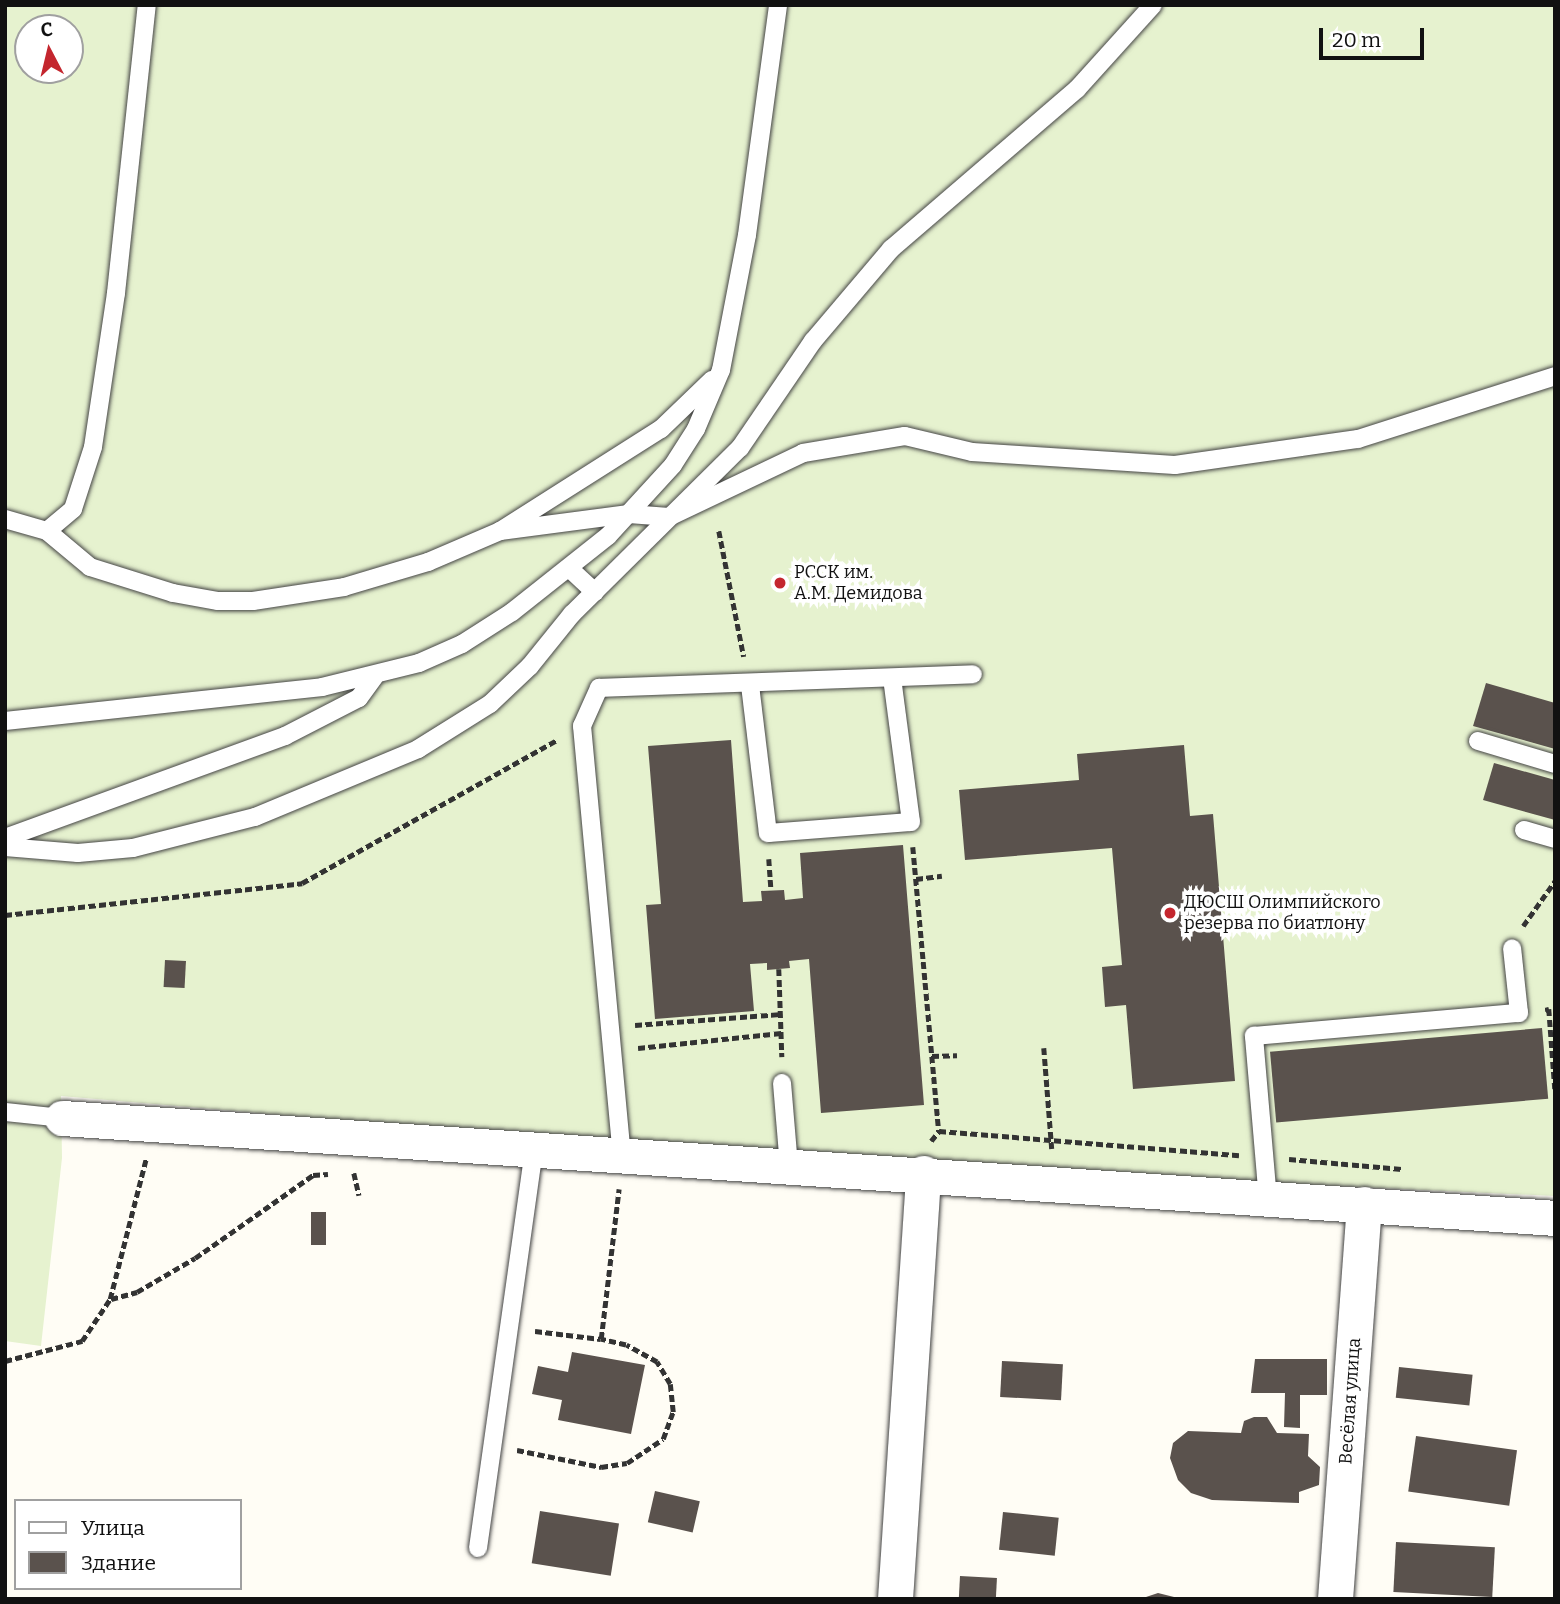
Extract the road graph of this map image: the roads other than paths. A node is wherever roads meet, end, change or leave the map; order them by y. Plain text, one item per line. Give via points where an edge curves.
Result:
1 (147, 5) edge
2 (778, 5) edge
3 (1153, 5) edge
4 (722, 370) junction
5 (1555, 376) edge
6 (629, 514) junction
7 (669, 517) junction
8 (5, 519) edge
9 (47, 531) junction
10 (500, 531) junction
11 (570, 569) junction
12 (595, 592) junction
13 (973, 674) dead end
14 (374, 677) junction
15 (892, 678) junction
16 (750, 685) junction
17 (5, 721) edge
18 (1478, 741) dead end
19 (1555, 764) edge
20 (1524, 830) dead end
21 (5, 838) edge
22 (1555, 839) edge
23 (5, 846) edge
24 (1512, 948) road end
25 (782, 1083) road end
26 (5, 1112) edge
27 (62, 1118) joint
28 (534, 1150) junction
29 (622, 1157) junction
30 (789, 1167) junction
31 (933, 1175) junction
32 (1268, 1200) junction
33 (1364, 1204) junction
34 (1555, 1218) edge
35 (478, 1548) dead end
36 (895, 1599) edge
37 (1335, 1599) edge

1 - 9 lane via 116,293 93,447 73,509
2 - 4 lane via 747,235
3 - 7 lane via 1077,89 891,249 813,341 740,448
4 - 6 lane via 696,429 649,495
4 - 10 lane via 661,429
5 - 7 lane via 1359,439 1175,465 972,452 905,436 803,453
6 - 7 lane
6 - 10 lane
6 - 11 lane
7 - 12 lane
8 - 9 lane
9 - 10 lane via 90,566 123,580 218,601 344,587 428,562
11 - 12 lane
11 - 14 lane via 462,644
12 - 23 lane via 490,705 455,729 354,779 255,817 133,848 78,853
13 - 15 lane
14 - 17 lane via 217,702
14 - 21 lane via 359,698 285,736
15 - 16 lane
15 - 16 lane via 911,822 768,833
16 - 29 lane via 599,688 582,726
18 - 19 lane
20 - 22 lane
24 - 32 lane via 1519,1013 1254,1036
25 - 30 lane
26 - 27 lane
27 - 28 street
28 - 29 street
28 - 35 lane
29 - 30 street
30 - 31 street
31 - 32 street
31 - 36 street
32 - 33 street
33 - 34 street
33 - 37 street, Весёлая улица

